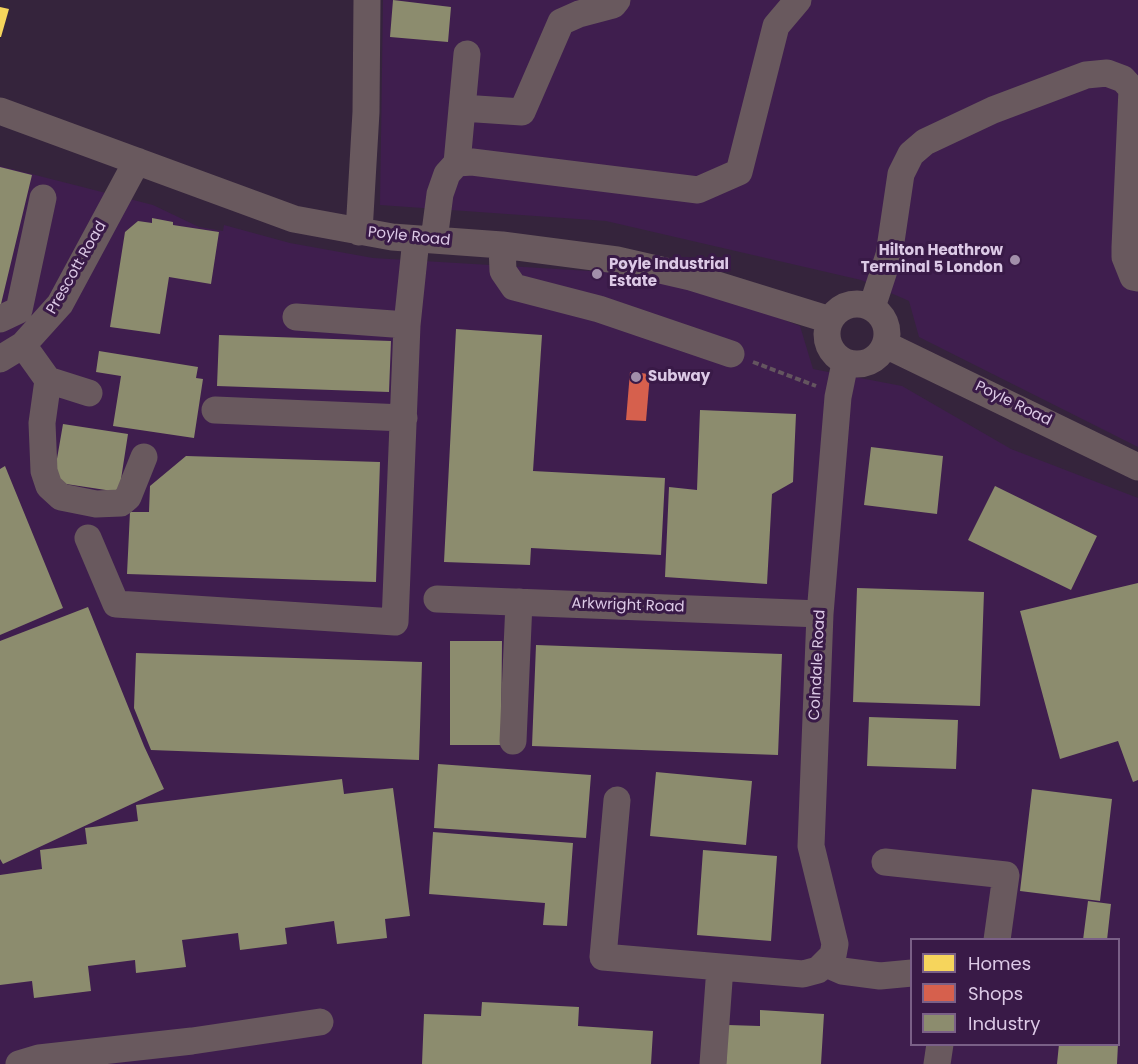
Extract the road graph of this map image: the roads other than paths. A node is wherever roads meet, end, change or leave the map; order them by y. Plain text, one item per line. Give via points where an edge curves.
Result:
1 (368, 0) edge
2 (617, 0) edge
3 (798, 0) edge
4 (467, 54) dead end
5 (1135, 107) edge
6 (462, 108) junction
7 (0, 111) edge
8 (137, 161) junction
9 (457, 163) junction
10 (43, 198) dead end
11 (359, 232) junction
12 (425, 240) junction
13 (502, 245) junction
14 (1138, 278) edge
15 (872, 307) junction
16 (10, 314) edge
17 (296, 318) dead end
18 (830, 320) junction
19 (407, 325) junction
20 (31, 337) junction
21 (886, 345) junction
22 (731, 354) road end
23 (0, 359) edge
24 (845, 363) junction
25 (48, 380) junction
26 (89, 393) dead end
27 (215, 410) dead end
28 (404, 418) junction
29 (144, 457) dead end
30 (1138, 467) edge
31 (88, 538) dead end
32 (437, 599) dead end
33 (519, 602) junction
34 (820, 614) junction
35 (513, 741) dead end
36 (617, 800) dead end
37 (885, 862) dead end
38 (997, 938) edge
39 (826, 964) junction
40 (720, 967) junction
41 (910, 973) edge
42 (320, 1022) dead end
43 (940, 1046) edge
44 (19, 1064) edge
45 (713, 1064) edge
46 (937, 1064) edge

1 - 11 street
2 - 6 street via 613,5 561,22 522,112
3 - 9 street via 776,26 739,172 698,190
4 - 6 street
5 - 14 street via 1125,257 1133,277
5 - 15 street via 1132,89 1123,79 1107,73 1086,75 993,110 925,142 911,154 901,174 889,255
6 - 9 street
7 - 8 street, Poyle Road
8 - 11 street, Poyle Road via 294,219
8 - 20 street, Prescott Road via 60,304
9 - 12 street via 447,174
10 - 16 street
11 - 12 street, Poyle Road
12 - 13 street, Poyle Road
12 - 19 street
13 - 18 street, Poyle Road via 617,260 691,277
13 - 22 street via 503,271 514,287 600,309
15 - 18 street via 857,303 844,306
15 - 21 street via 882,316 888,331
16 - 20 street
17 - 19 street
18 - 24 street via 826,336 832,353
19 - 28 street
20 - 23 street, Prescott Road
20 - 25 street
21 - 24 street via 874,360 857,365
21 - 30 street, Poyle Road
24 - 34 street, Colndale Road via 838,397
25 - 26 street
25 - 29 street via 42,423 44,471 49,486 61,496 96,504 121,503 128,497
27 - 28 street
28 - 31 street via 395,622 116,604
32 - 33 street, Arkwright Road
33 - 34 street, Arkwright Road
33 - 35 street
34 - 39 street, Colndale Road via 811,846 835,944
36 - 40 street via 603,957
37 - 38 street via 1006,875
39 - 40 street via 803,974
39 - 41 street via 842,971 880,976
40 - 45 street
42 - 44 street via 39,1058
43 - 46 street

